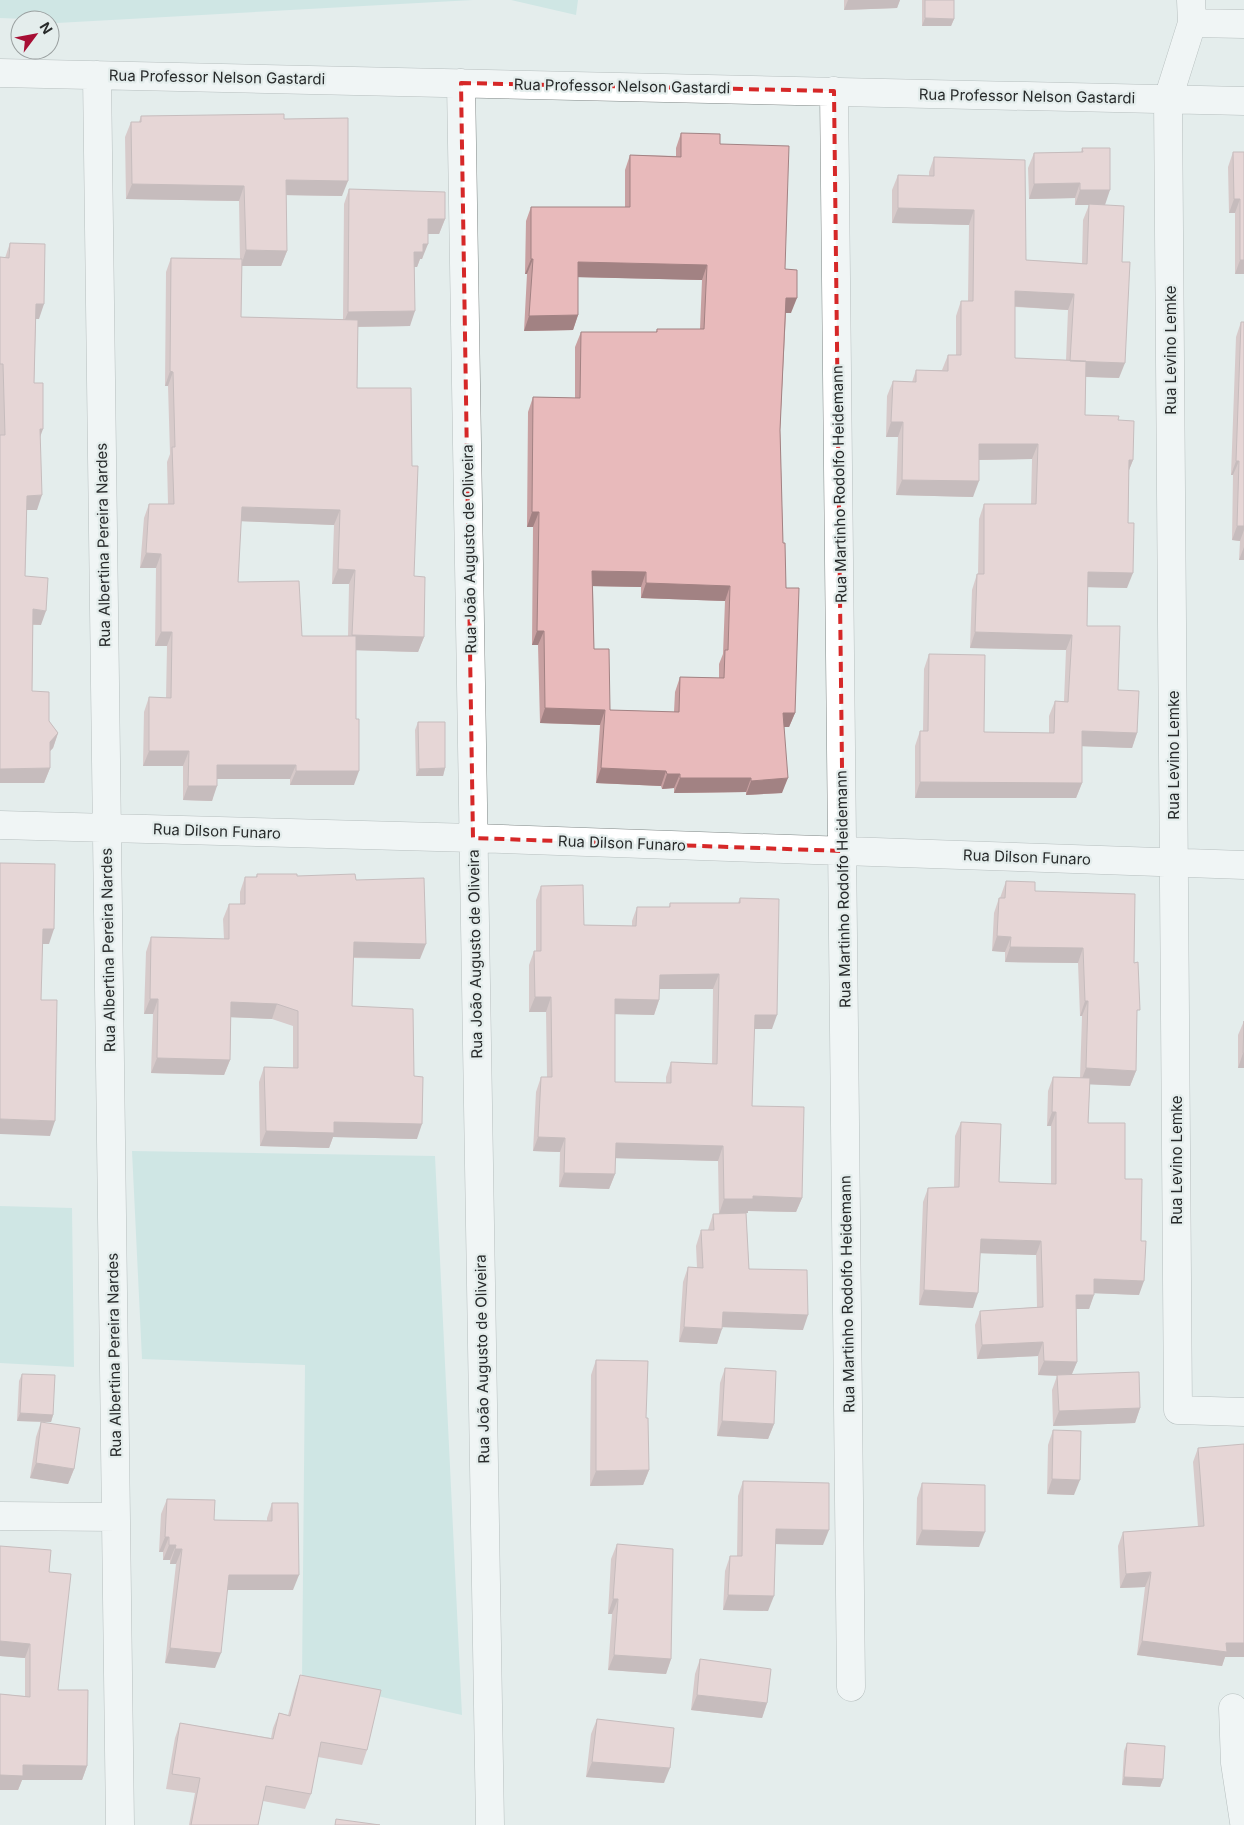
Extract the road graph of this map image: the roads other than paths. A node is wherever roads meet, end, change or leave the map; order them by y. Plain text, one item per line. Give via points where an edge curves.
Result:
1 (1192, 11) edge
2 (1244, 24) edge
3 (0, 73) edge
4 (97, 75) junction
5 (461, 83) junction
6 (834, 91) junction
7 (1168, 99) junction
8 (1244, 101) edge
9 (0, 825) edge
10 (107, 828) junction
11 (473, 838) junction
12 (843, 851) junction
13 (1174, 863) junction
14 (1244, 865) edge
15 (1244, 1412) edge
16 (0, 1516) edge
17 (116, 1517) junction
18 (851, 1687) dead end
19 (1233, 1708) dead end
20 (1244, 1822) edge
21 (120, 1825) edge
22 (490, 1825) edge

1 - 2 street
1 - 7 street, Rua Levino Lemke
3 - 4 street, Rua Professor Nelson Gastardi
4 - 5 street, Rua Professor Nelson Gastardi
4 - 10 street, Rua Albertina Pereira Nardes
5 - 6 street, Rua Professor Nelson Gastardi
5 - 11 street, Rua João Augusto de Oliveira
6 - 7 street, Rua Professor Nelson Gastardi
6 - 12 street, Rua Martinho Rodolfo Heidemann
7 - 8 street, Rua Professor Nelson Gastardi
7 - 13 street, Rua Levino Lemke
9 - 10 street, Rua Dilson Funaro
10 - 11 street, Rua Dilson Funaro
10 - 17 street, Rua Albertina Pereira Nardes
11 - 12 street, Rua Dilson Funaro
11 - 22 street, Rua João Augusto de Oliveira
12 - 13 street, Rua Dilson Funaro
12 - 18 street, Rua Martinho Rodolfo Heidemann
13 - 14 street, Rua Dilson Funaro
13 - 15 street, Rua Levino Lemke via 1178,1410
16 - 17 street
17 - 21 street, Rua Albertina Pereira Nardes
19 - 20 street via 1235,1763

